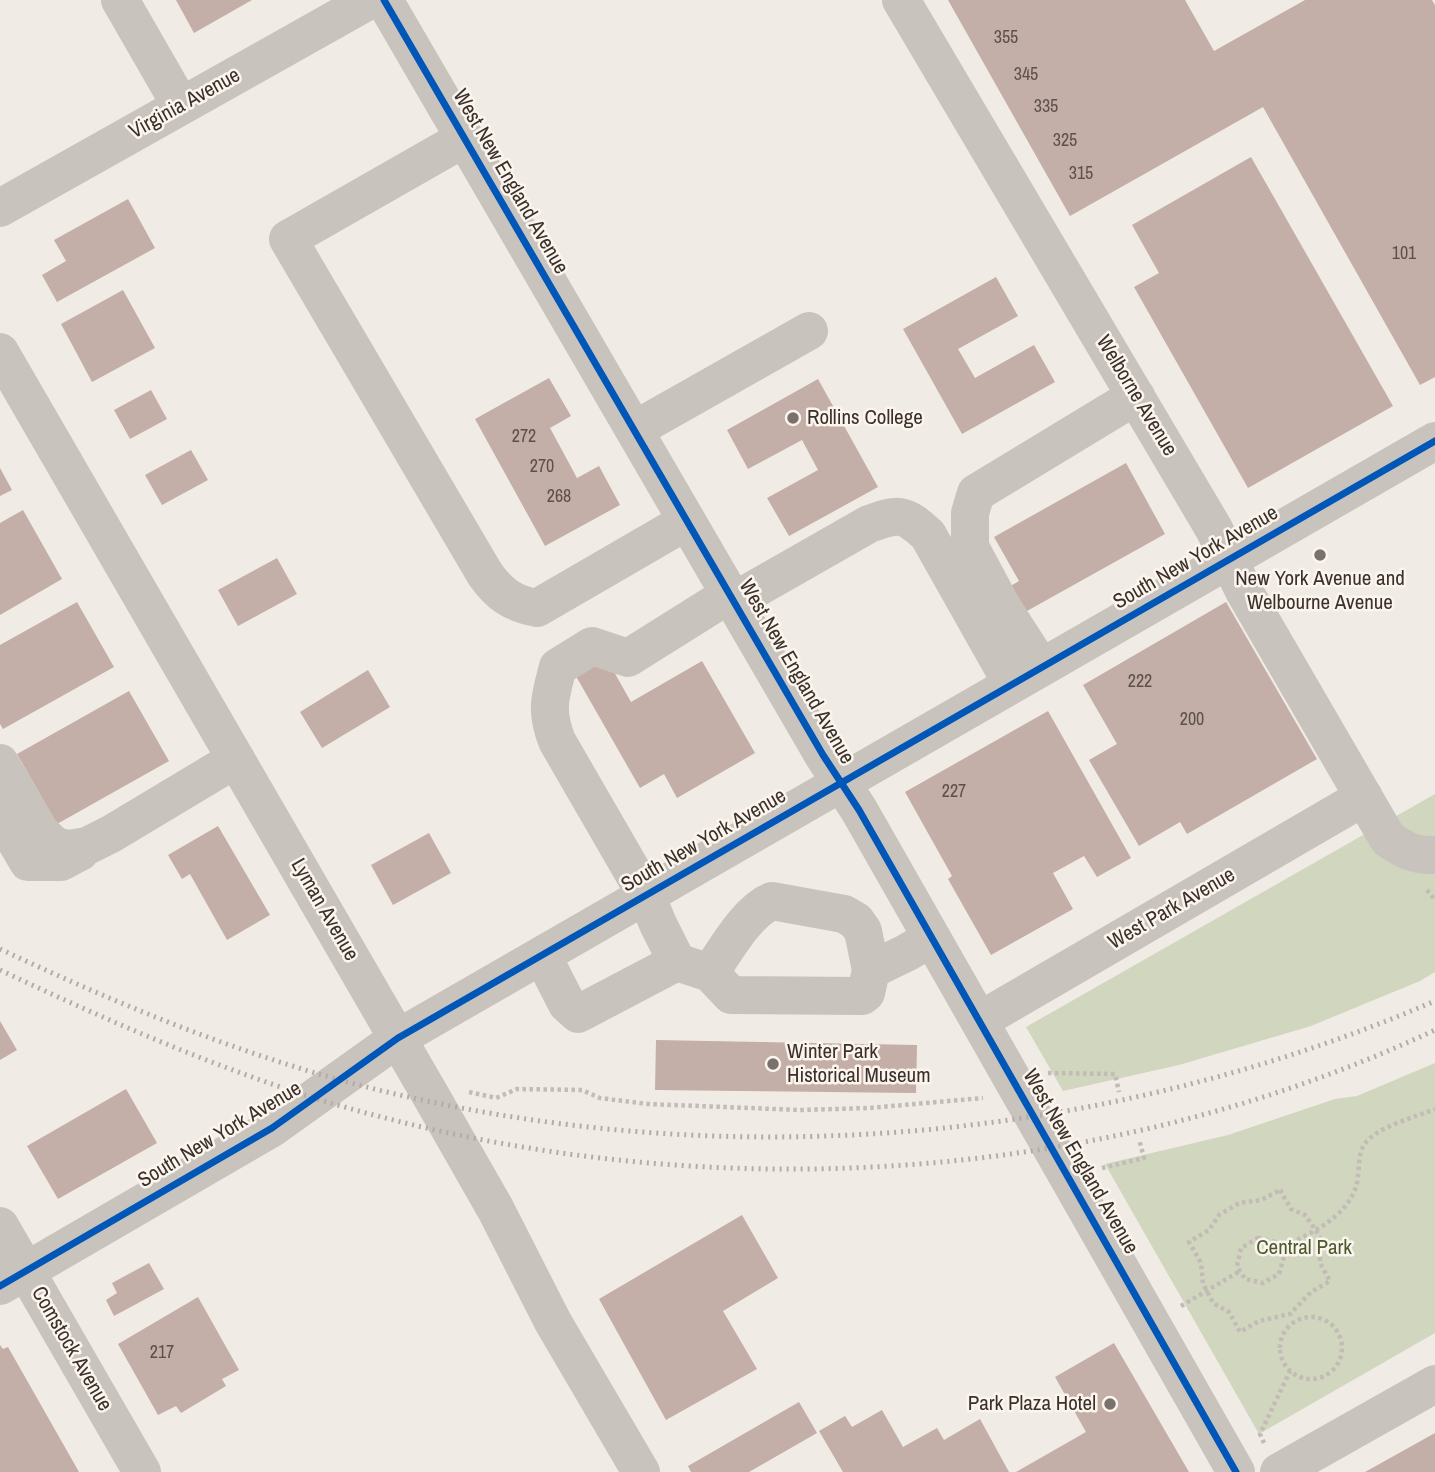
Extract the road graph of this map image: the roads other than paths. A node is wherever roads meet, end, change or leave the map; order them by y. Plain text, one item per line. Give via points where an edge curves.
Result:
1 (120, 0) edge
2 (370, 0) edge
3 (384, 0) edge
4 (901, 0) edge
5 (181, 106) junction
6 (465, 138) junction
7 (0, 208) edge
8 (810, 331) dead end
9 (4, 370) edge
10 (1136, 396) junction
11 (634, 430) junction
12 (1435, 441) edge
13 (687, 521) junction
14 (1229, 559) junction
15 (732, 597) junction
16 (1026, 676) junction
17 (236, 759) junction
18 (0, 763) edge
19 (841, 783) junction
20 (1364, 797) junction
21 (0, 814) edge
22 (111, 834) junction
23 (1435, 855) edge
24 (646, 895) junction
25 (932, 937) junction
26 (542, 955) junction
27 (694, 968) junction
28 (871, 970) junction
29 (979, 1021) junction
30 (398, 1038) junction
31 (0, 1226) edge
32 (13, 1278) edge
33 (1435, 1384) edge
34 (1272, 1459) edge
35 (142, 1472) edge
36 (641, 1472) edge
37 (1237, 1472) edge

1 - 5 street
2 - 5 street, Virginia Avenue
3 - 6 street, West New England Avenue
4 - 10 street, Welborne Avenue
5 - 7 street, Virginia Avenue
6 - 11 street, West New England Avenue
6 - 13 street via 288,239 485,574 509,600 537,608
8 - 11 street
9 - 17 street, Lyman Avenue
10 - 14 street, Welborne Avenue
10 - 16 street via 975,493 970,547 1001,605
11 - 13 street, West New England Avenue
12 - 14 street, South New York Avenue
13 - 15 street, West New England Avenue
14 - 16 street, South New York Avenue
14 - 20 street, Welborne Avenue
15 - 16 street via 869,524 890,516 911,519 928,535
15 - 19 street, West New England Avenue
15 - 24 street via 628,658 592,646 558,667 548,706 557,741
16 - 19 street, South New York Avenue
17 - 22 street
17 - 30 street, Lyman Avenue
18 - 22 street via 41,833 55,846 77,848
19 - 24 street, South New York Avenue
19 - 25 street, West New England Avenue
20 - 23 street, Welborne Avenue via 1388,839 1408,852
20 - 29 street, West Park Avenue
21 - 22 street via 29,862 61,862
24 - 26 street, South New York Avenue
24 - 27 street
25 - 28 street
25 - 29 street, West New England Avenue
26 - 27 street via 567,1004 578,1014
26 - 30 street, South New York Avenue
27 - 28 street via 731,995 862,996
27 - 28 street via 772,901 844,914 856,921 863,931
29 - 37 street, West New England Avenue
30 - 32 street, South New York Avenue via 272,1128
30 - 36 street, Lyman Avenue via 553,1322
31 - 32 street, Comstock Avenue
32 - 35 street, Comstock Avenue
33 - 34 street

